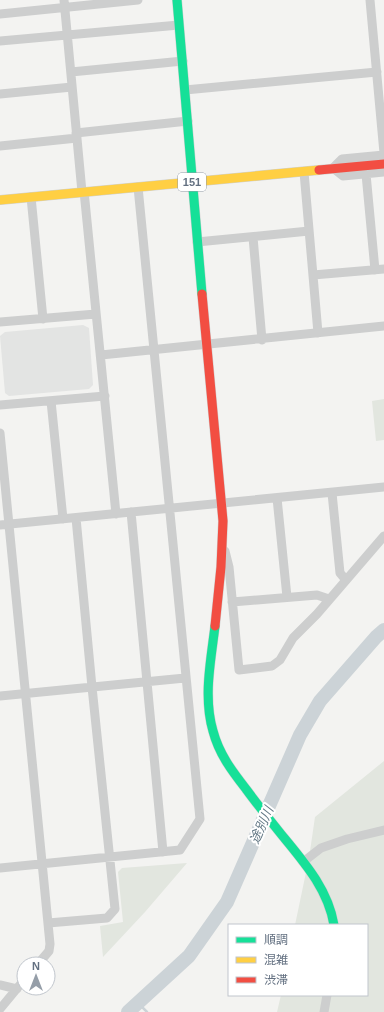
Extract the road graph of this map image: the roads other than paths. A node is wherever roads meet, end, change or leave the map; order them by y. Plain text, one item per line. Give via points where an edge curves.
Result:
1 (138, 0) edge
2 (177, 0) edge
3 (370, 0) edge
4 (64, 4) edge
5 (0, 14) edge
6 (179, 25) junction
7 (67, 35) junction
8 (0, 41) edge
9 (182, 61) junction
10 (71, 72) junction
11 (377, 72) junction
12 (72, 87) junction
13 (185, 90) junction
14 (0, 94) edge
15 (188, 121) junction
16 (76, 136) junction
17 (0, 146) edge
18 (384, 154) edge
19 (384, 164) edge
20 (333, 168) junction
21 (304, 172) junction
22 (384, 172) edge
23 (366, 174) junction
24 (192, 182) junction
25 (138, 187) junction
26 (83, 191) junction
27 (31, 197) junction
28 (0, 200) edge
29 (309, 232) junction
30 (253, 237) junction
31 (197, 242) junction
32 (380, 269) edge
33 (313, 275) junction
34 (96, 314) junction
35 (43, 319) junction
36 (0, 322) edge
37 (384, 326) edge
38 (318, 333) junction
39 (262, 340) junction
40 (207, 345) junction
41 (153, 350) junction
42 (101, 355) junction
43 (105, 396) junction
44 (51, 401) junction
45 (0, 405) edge
46 (0, 433) edge
47 (384, 487) edge
48 (332, 493) junction
49 (277, 498) junction
50 (222, 504) junction
51 (170, 509) junction
52 (131, 512) junction
53 (116, 514) junction
54 (76, 518) junction
55 (62, 519) junction
56 (4, 525) edge
57 (384, 536) edge
58 (223, 544) junction
59 (346, 580) junction
60 (287, 597) junction
61 (329, 599) junction
62 (232, 602) junction
63 (185, 678) junction
64 (146, 682) junction
65 (92, 687) junction
66 (26, 694) junction
67 (0, 696) edge
68 (384, 830) edge
69 (163, 852) junction
70 (110, 857) junction
71 (303, 862) junction
72 (43, 864) junction
73 (0, 868) edge
74 (48, 923) junction
75 (334, 924) edge
76 (44, 956) edge
77 (0, 985) edge
78 (16, 989) joint
79 (327, 996) edge
80 (0, 1009) edge
81 (324, 1012) edge

1 - 4 street
2 - 6 street
3 - 11 street
4 - 5 street
4 - 7 street
6 - 7 street
6 - 9 street
7 - 8 street
7 - 10 street
9 - 10 street
9 - 13 street
10 - 12 street
11 - 13 street
11 - 18 street
12 - 14 street
12 - 16 street
13 - 15 street
15 - 16 street
15 - 24 street
16 - 17 street
16 - 26 street
18 - 20 street via 342,159
19 - 20 street, 151
20 - 21 street, 151
20 - 23 street via 343,176
21 - 24 street, 151
21 - 29 street
22 - 23 street
23 - 32 street
24 - 25 street, 151
24 - 31 street
25 - 26 street, 151
25 - 41 street
26 - 27 street, 151
26 - 34 street
27 - 28 street, 151
27 - 35 street
29 - 30 street
29 - 33 street
30 - 31 street
30 - 39 street
31 - 40 street
32 - 33 street
33 - 38 street
34 - 35 street
34 - 42 street
35 - 36 street
37 - 38 street
38 - 39 street
39 - 40 street
40 - 41 street
40 - 50 street
41 - 42 street
41 - 51 street
42 - 43 street
43 - 44 street
43 - 53 street
44 - 45 street
44 - 55 street
46 - 56 street
47 - 48 street
48 - 49 street
48 - 59 street via 340,573
49 - 50 street
49 - 60 street
50 - 51 street
50 - 58 street
51 - 52 street
51 - 63 street
52 - 53 street
52 - 64 street
53 - 54 street
54 - 55 street
54 - 65 street
55 - 56 street
56 - 66 street
57 - 59 street
58 - 62 street via 229,567
58 - 71 street via 208,692 211,726 218,749 228,766
59 - 61 street
60 - 61 street via 317,595
60 - 62 street
61 - 62 street via 293,638 280,660 272,666 239,670
63 - 64 street
63 - 69 street via 200,819 180,850
64 - 65 street
64 - 69 street
65 - 66 street
65 - 70 street
66 - 67 street
66 - 72 street
68 - 71 street via 321,848
69 - 70 street
70 - 72 street
70 - 74 street via 115,909 107,918
71 - 75 street via 321,888
72 - 73 street
72 - 74 street
74 - 76 street via 50,944
77 - 78 street
78 - 80 street
79 - 81 street

